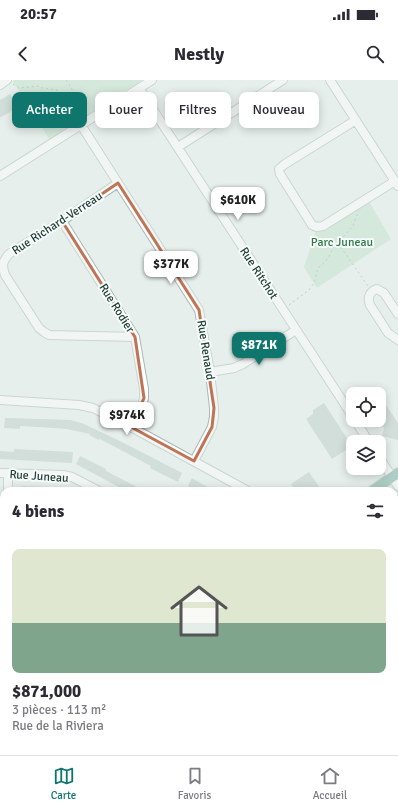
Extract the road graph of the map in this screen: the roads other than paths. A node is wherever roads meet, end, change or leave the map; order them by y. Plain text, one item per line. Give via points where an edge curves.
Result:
1 (7, 80) edge
2 (152, 80) edge
3 (330, 80) edge
4 (278, 81) edge
5 (0, 85) edge
6 (139, 88) junction
7 (356, 120) junction
8 (87, 121) edge
9 (76, 128) edge
10 (84, 128) edge
11 (178, 147) junction
12 (0, 176) edge
13 (118, 183) junction
14 (396, 183) edge
15 (62, 221) junction
16 (398, 314) edge
17 (296, 330) junction
18 (135, 337) junction
19 (398, 340) edge
20 (210, 372) junction
21 (1, 399) edge
22 (346, 406) edge
23 (131, 427) junction
24 (194, 461) junction
25 (386, 465) edge
26 (4, 473) edge
27 (395, 475) edge
28 (398, 486) edge
29 (7, 487) edge
30 (91, 487) edge
31 (241, 487) edge
32 (378, 487) edge

1 - 5 street
2 - 6 street
3 - 7 street
4 - 11 street
6 - 8 street
6 - 11 street, Rue Ritchot
7 - 14 street
7 - 14 street via 279,169 312,225 322,226
9 - 12 street
10 - 13 street, Rue Renaud
11 - 17 street, Rue Ritchot
13 - 15 street, Rue Richard-Verreau
13 - 20 street, Rue Renaud via 199,310
15 - 18 street, Rue Rodier
15 - 18 street, Rue Richard-Verreau via 9,254 2,267 5,275 40,328 49,335
16 - 19 street via 381,290 372,292 368,298 370,305 388,333
17 - 20 street via 243,364
17 - 22 street, Rue Ritchot
18 - 23 street, Rue Rodier via 144,398
20 - 24 street, Rue Renaud via 214,417 212,427
21 - 23 street via 93,408
23 - 24 street
24 - 31 street
25 - 27 street
26 - 29 street
26 - 30 street, Rue Juneau via 63,475
27 - 28 street
27 - 32 main road

